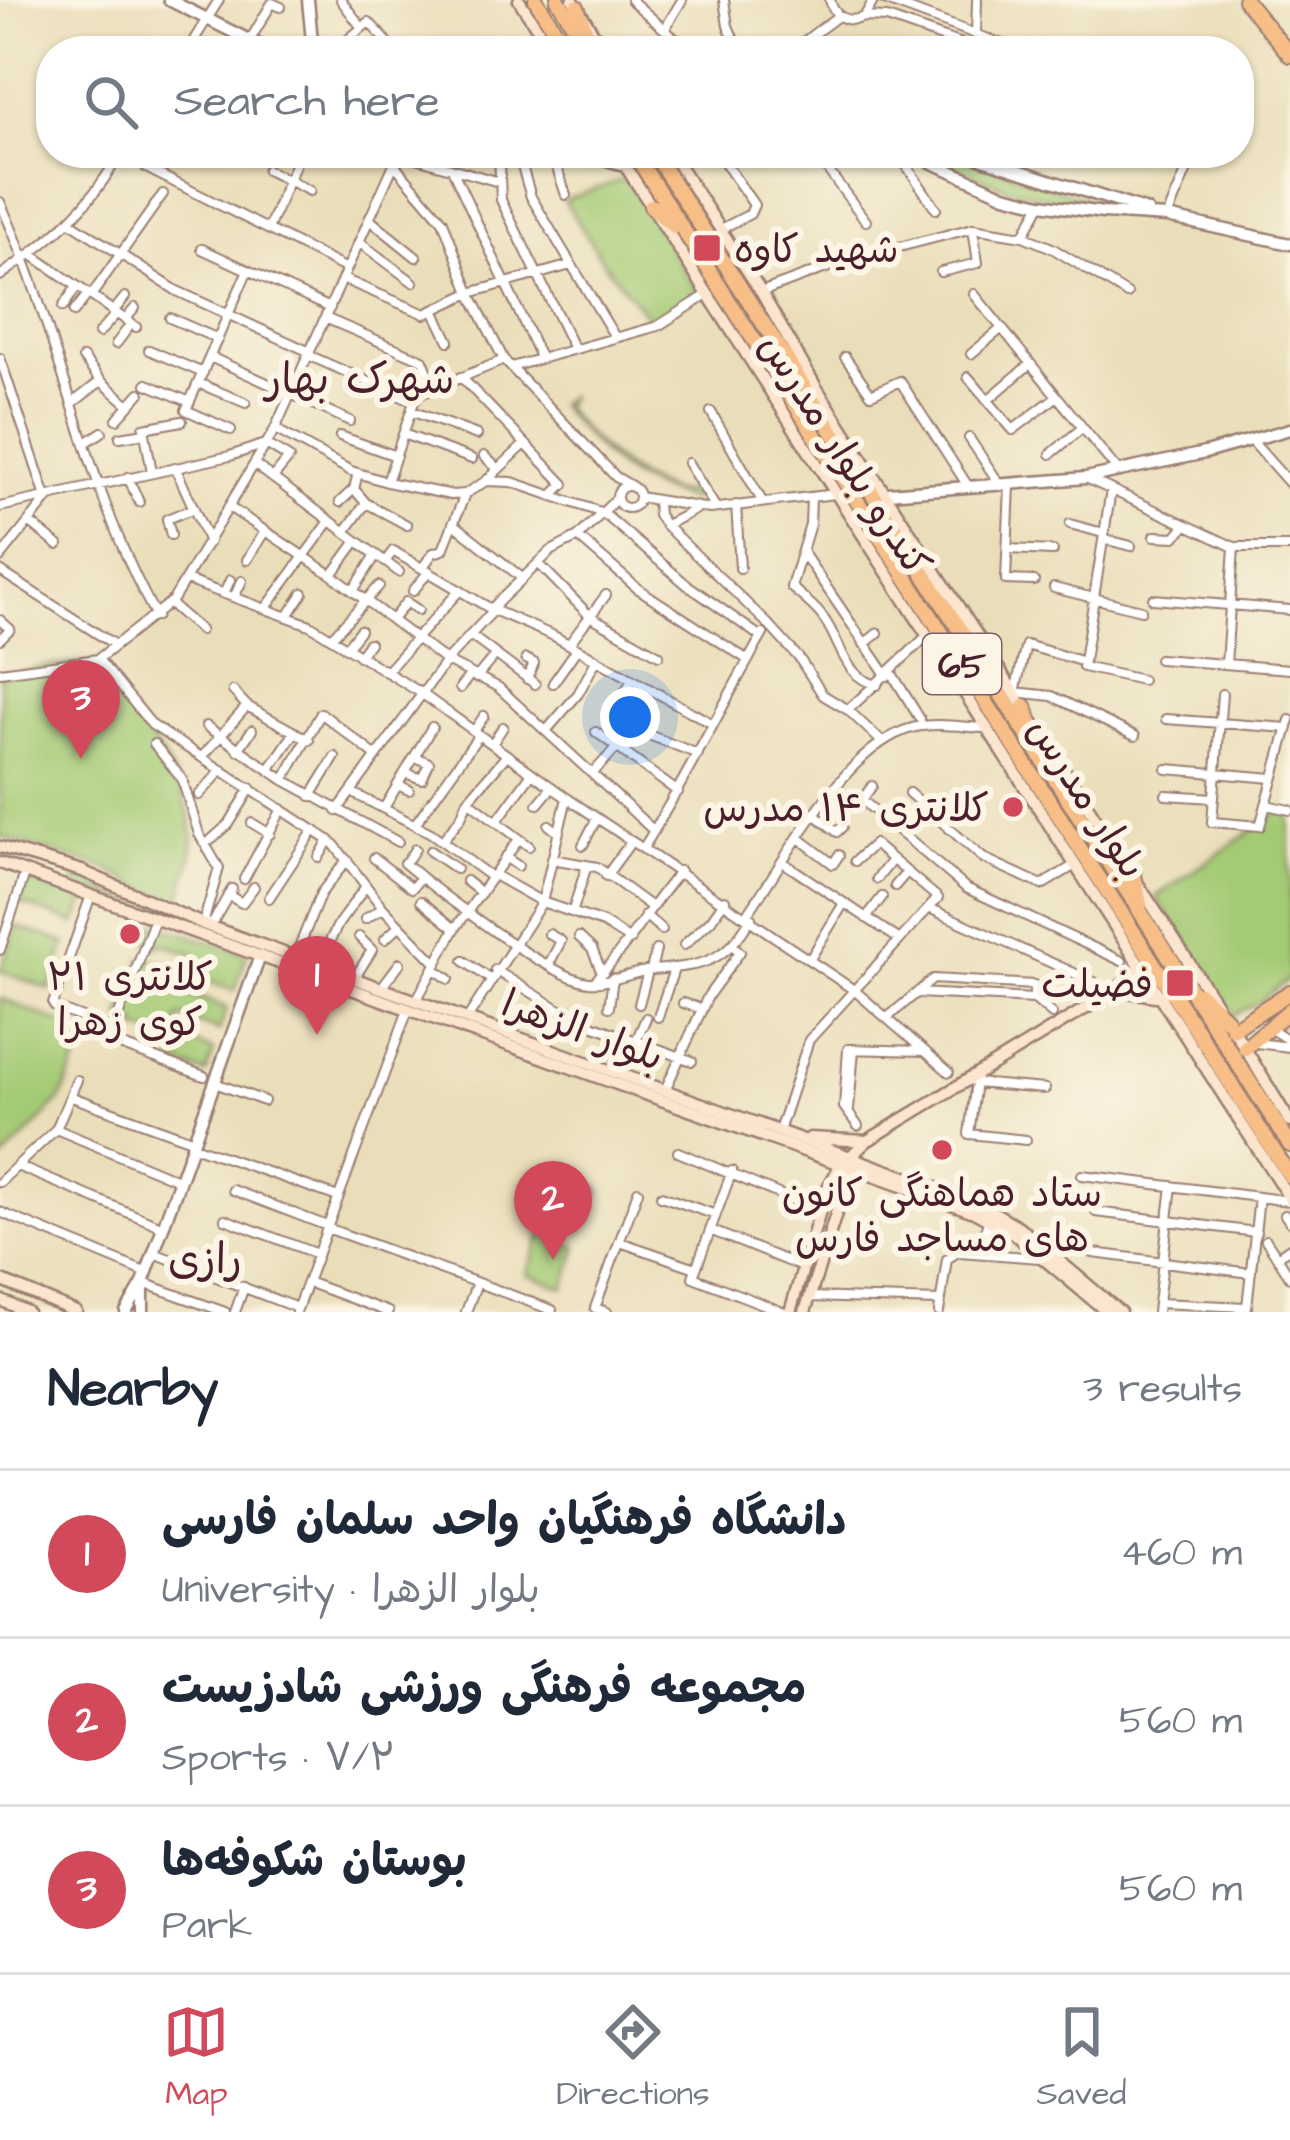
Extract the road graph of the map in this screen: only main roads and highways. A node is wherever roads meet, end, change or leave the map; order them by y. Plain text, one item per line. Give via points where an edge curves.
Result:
1 (519, 0) edge
2 (536, 0) edge
3 (558, 0) edge
4 (1245, 0) edge
5 (1256, 0) edge
6 (575, 3) edge
7 (542, 36) edge
8 (558, 36) edge
9 (582, 36) edge
10 (587, 36) edge
11 (595, 36) edge
12 (1290, 41) edge
13 (1290, 55) edge
14 (633, 168) edge
15 (636, 168) edge
16 (663, 168) edge
17 (680, 168) edge
18 (651, 206) junction
19 (689, 238) junction
20 (715, 294) junction
21 (722, 318) joint
22 (795, 349) junction
23 (751, 354) junction
24 (792, 373) junction
25 (817, 387) junction
26 (841, 491) junction
27 (964, 636) junction
28 (949, 644) junction
29 (1024, 706) junction
30 (994, 725) junction
31 (1002, 750) joint
32 (1042, 759) junction
33 (0, 847) edge
34 (52, 860) junction
35 (0, 863) edge
36 (82, 871) junction
37 (1134, 875) junction
38 (45, 882) junction
39 (73, 892) junction
40 (1143, 915) junction
41 (1142, 967) junction
42 (1181, 975) junction
43 (376, 990) junction
44 (1115, 990) junction
45 (1290, 992) edge
46 (1162, 997) junction
47 (412, 1005) junction
48 (1290, 1010) edge
49 (1263, 1022) junction
50 (1230, 1024) junction
51 (1248, 1046) junction
52 (1214, 1080) junction
53 (1244, 1102) junction
54 (724, 1118) junction
55 (1290, 1122) edge
56 (796, 1137) junction
57 (869, 1139) junction
58 (1290, 1144) edge
59 (807, 1155) junction
60 (848, 1164) junction
61 (882, 1174) junction
62 (1290, 1176) edge
63 (826, 1190) junction
64 (842, 1190) junction
65 (1290, 1200) edge
66 (0, 1280) edge
67 (18, 1287) junction
68 (5, 1303) edge
69 (27, 1312) edge
70 (76, 1312) edge
71 (787, 1312) edge
72 (805, 1312) edge
73 (1107, 1312) edge
74 (1120, 1312) edge

1 - 7 main road
2 - 8 main road
3 - 9 main road
4 - 13 main road
5 - 12 main road
6 - 10 main road
6 - 11 main road
14 - 18 main road
15 - 19 main road, بلوار مدرس / 65
16 - 24 main road, بلوار مدرس / 65
17 - 22 main road, کندرو بلوار مدرس
18 - 19 main road
18 - 20 main road
19 - 20 main road, بلوار مدرس / 65
20 - 21 main road
20 - 23 main road, بلوار مدرس / 65
21 - 23 main road, کندرو بلوار مدرس
22 - 24 main road
22 - 25 main road, کندرو بلوار مدرس
23 - 26 main road, کندرو بلوار مدرس
23 - 26 main road, بلوار مدرس / 65 via 767,363
24 - 25 main road
24 - 27 main road, بلوار مدرس / 65
25 - 29 main road, کندرو بلوار مدرس
26 - 28 main road, بلوار مدرس / 65
26 - 30 main road, کندرو بلوار مدرس
27 - 28 main road
27 - 32 main road, بلوار مدرس / 65
28 - 30 main road, بلوار مدرس / 65
29 - 32 main road
29 - 37 main road, کندرو بلوار مدرس
30 - 31 main road
30 - 53 main road, بلوار مدرس / 65
31 - 41 main road
32 - 40 main road, بلوار مدرس / 65
33 - 34 main road, بلوار الزهرا
34 - 36 main road, بلوار الزهرا
34 - 38 main road via 54,875
35 - 38 main road, بلوار الزهرا
36 - 39 main road via 68,878
36 - 43 main road, بلوار الزهرا
37 - 40 main road
37 - 50 main road, کندرو بلوار مدرس
38 - 39 main road, بلوار الزهرا
39 - 43 main road, بلوار الزهرا
40 - 42 main road, بلوار مدرس / 65
41 - 44 main road
41 - 46 main road
42 - 50 main road
42 - 58 main road, بلوار مدرس / 65
43 - 47 main road, بلوار الزهرا
44 - 46 main road
44 - 57 main road
45 - 49 main road
46 - 52 main road
47 - 54 main road, بلوار الزهرا
47 - 54 main road, بلوار الزهرا via 613,1071
48 - 49 main road
49 - 50 main road
49 - 51 main road
50 - 51 main road, کندرو بلوار مدرس
51 - 55 main road, کندرو بلوار مدرس
52 - 53 main road
52 - 65 main road
53 - 62 main road, بلوار مدرس / 65
54 - 56 main road, بلوار الزهرا
54 - 59 main road, بلوار الزهرا
56 - 57 main road
56 - 60 main road, بلوار الزهرا
57 - 60 main road
57 - 61 main road
59 - 60 main road, بلوار الزهرا
59 - 63 main road via 822,1170
60 - 61 main road, بلوار الزهرا
60 - 63 main road
60 - 64 main road
61 - 64 main road
61 - 73 main road, بلوار الزهرا via 989,1219
61 - 74 main road, بلوار الزهرا via 1004,1216
63 - 64 main road
63 - 71 main road
64 - 72 main road
66 - 67 main road
67 - 68 main road
67 - 70 main road
68 - 69 main road

